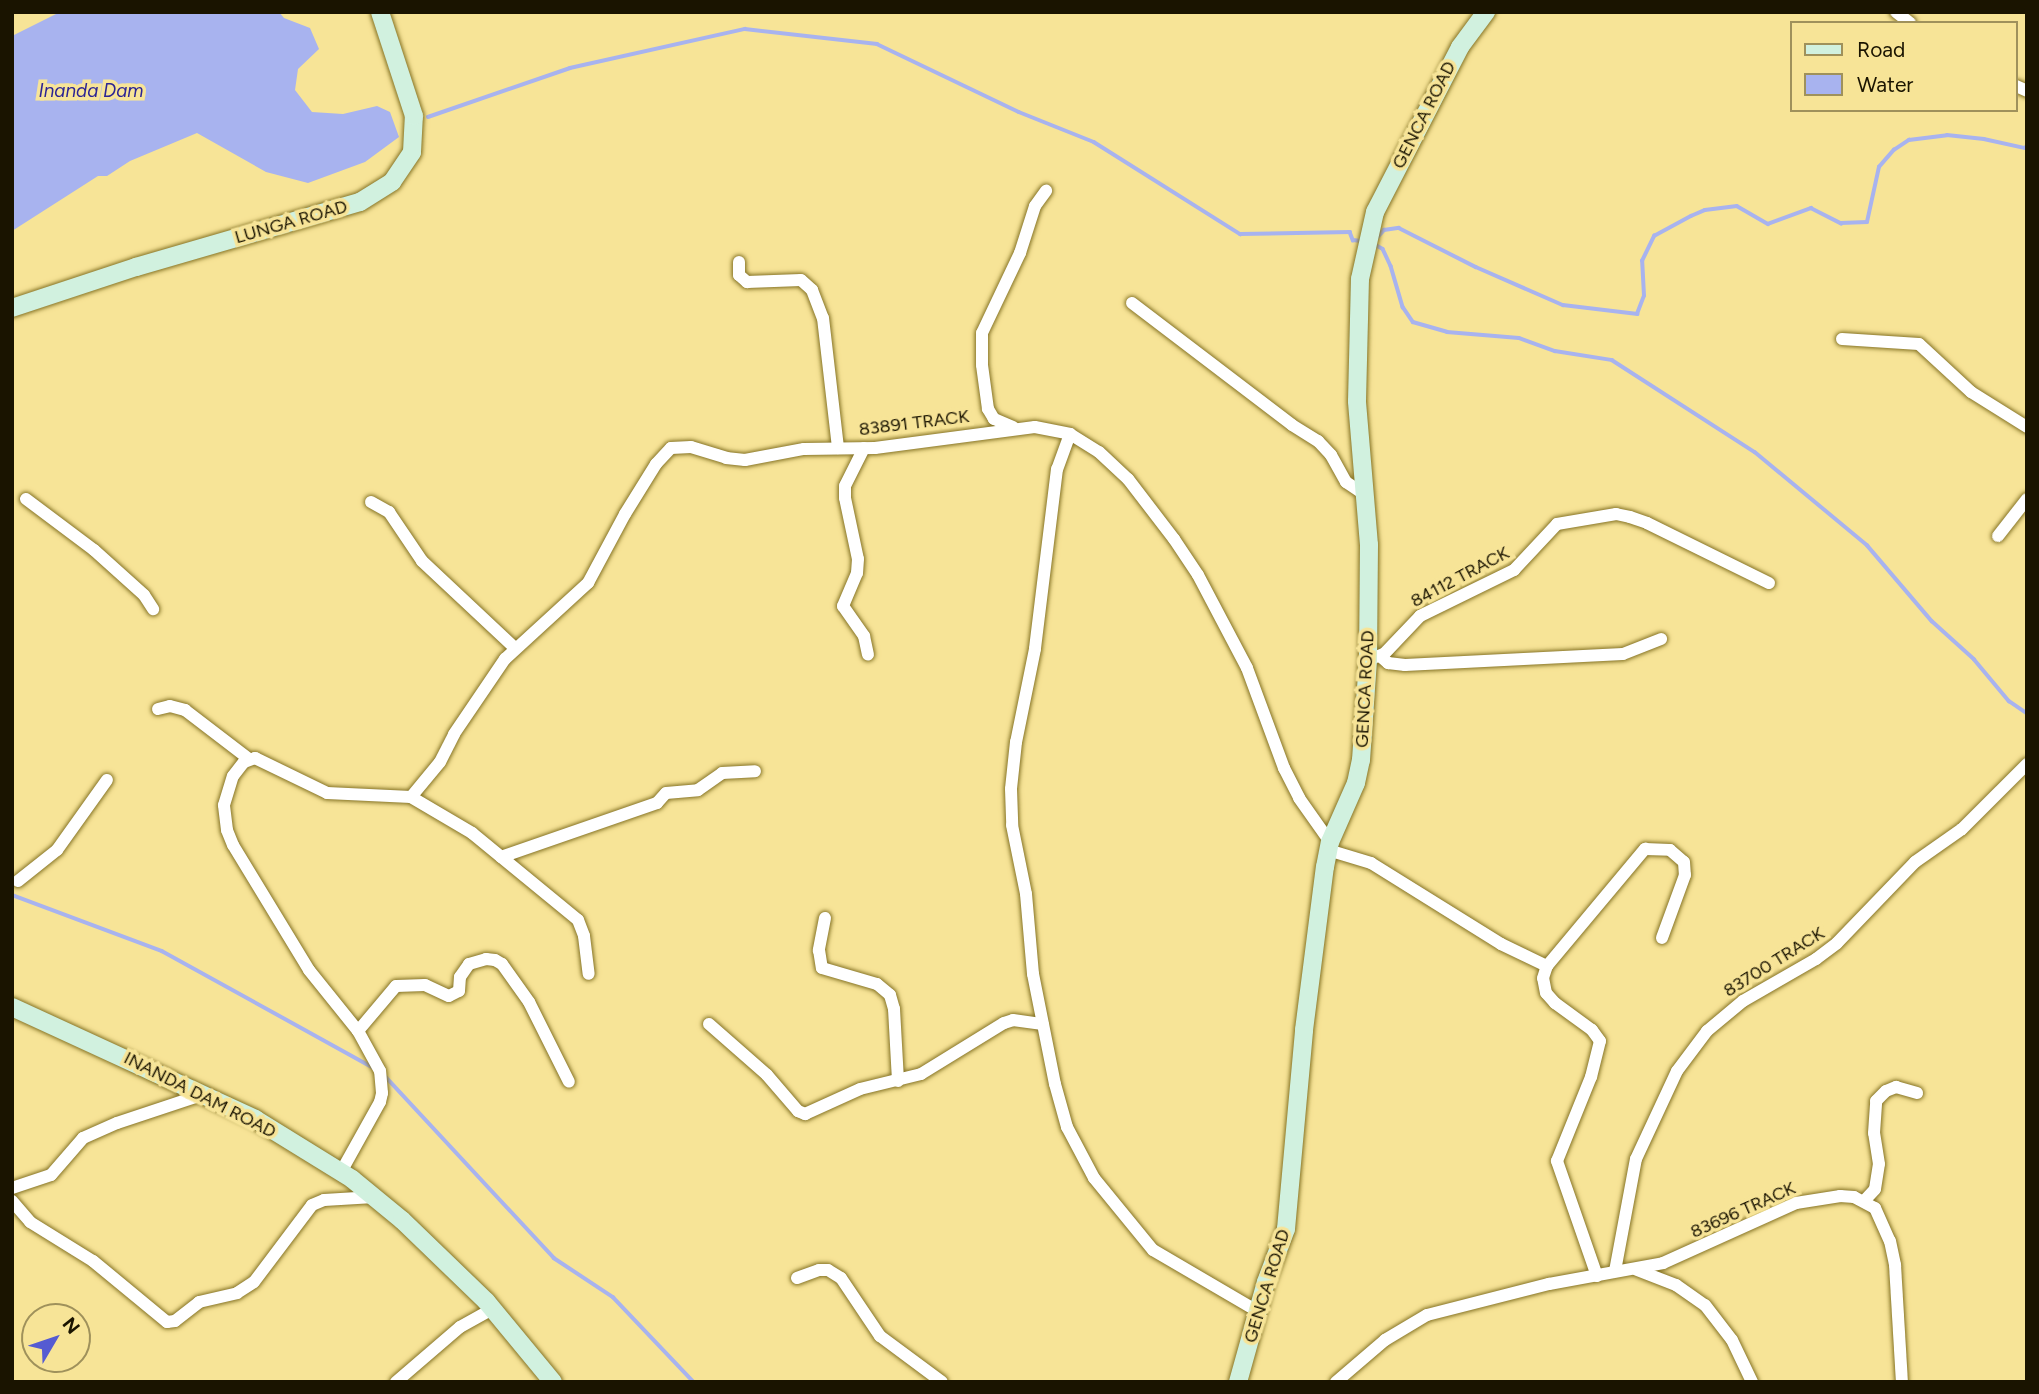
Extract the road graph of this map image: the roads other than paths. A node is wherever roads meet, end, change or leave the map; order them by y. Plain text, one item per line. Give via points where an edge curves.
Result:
1 (380, 12) edge
2 (1486, 12) edge
3 (1046, 191) dead end
4 (739, 262) dead end
5 (1132, 303) dead end
6 (12, 308) edge
7 (1842, 339) dead end
8 (2027, 427) edge
9 (1020, 428) junction
10 (1070, 434) junction
11 (838, 448) junction
12 (864, 448) junction
13 (1364, 494) junction
14 (26, 499) dead end
15 (2027, 499) edge
16 (371, 502) dead end
17 (1998, 536) dead end
18 (1769, 583) dead end
19 (153, 609) dead end
20 (1661, 639) dead end
21 (515, 648) junction
22 (868, 655) dead end
23 (1374, 658) junction
24 (158, 709) dead end
25 (249, 759) junction
26 (2027, 764) edge
27 (755, 771) dead end
28 (107, 780) dead end
29 (411, 797) junction
30 (1329, 846) junction
31 (501, 857) junction
32 (18, 881) dead end
33 (825, 918) dead end
34 (1662, 937) dead end
35 (1547, 966) junction
36 (589, 974) dead end
37 (12, 1007) edge
38 (709, 1024) dead end
39 (1043, 1024) junction
40 (358, 1031) junction
41 (898, 1081) junction
42 (569, 1082) dead end
43 (1917, 1093) dead end
44 (204, 1094) junction
45 (341, 1172) junction
46 (12, 1188) edge
47 (374, 1197) junction
48 (12, 1201) edge
49 (1864, 1201) junction
50 (1636, 1270) junction
51 (1615, 1271) junction
52 (1597, 1276) junction
53 (797, 1278) dead end
54 (492, 1309) junction
55 (1259, 1312) junction
56 (396, 1382) edge
57 (553, 1382) edge
58 (942, 1382) edge
59 (1238, 1382) edge
60 (1336, 1382) edge
61 (1752, 1382) edge
62 (1902, 1382) edge

1 - 6 street, LUNGA ROAD via 407,88 414,125 412,152 392,182 360,202
2 - 13 street, GENCA ROAD via 1460,47 1387,187 1370,230 1360,279 1358,338
3 - 9 street via 1035,206 1020,253 989,315 981,348 991,415
4 - 11 street via 739,275 747,282 802,280 811,289 823,318
5 - 13 street via 1318,441 1346,482
7 - 8 street via 1919,344 1971,392
9 - 10 street, 83891 TRACK
9 - 12 street, 83891 TRACK
10 - 30 street, 83891 TRACK via 1099,452 1128,479 1198,575 1252,680 1298,798
10 - 39 street via 1057,469 1035,649 1011,789 1012,825
11 - 12 street, 83891 TRACK
11 - 21 street, 83891 TRACK via 745,460 691,447 671,448 625,514 588,583
12 - 22 street via 845,486 858,559 843,606 864,636
13 - 23 street, GENCA ROAD
14 - 19 street via 94,550 144,595
15 - 17 street
16 - 21 street via 389,512 422,561
18 - 23 street, 84112 TRACK via 1647,523 1616,514 1557,524 1514,570 1420,616
20 - 23 street via 1623,654 1405,665
21 - 29 street, 83891 TRACK via 492,676 440,762
23 - 30 street, GENCA ROAD via 1356,783
24 - 25 street via 185,710
25 - 29 street via 327,793
25 - 40 street via 233,776 224,805 230,838 309,970
26 - 51 street, 83700 TRACK via 1962,829 1915,862 1837,943 1743,1001 1707,1031 1677,1072 1636,1159
27 - 31 street via 722,773 698,790 666,793 657,803
28 - 32 street via 57,850
29 - 31 street via 472,833
30 - 35 street via 1371,863 1501,944
30 - 55 street, GENCA ROAD via 1304,1030 1286,1229
31 - 36 street via 578,920
33 - 41 street via 819,950 822,968 877,984 890,995
34 - 35 street via 1685,875 1684,862 1670,850 1645,849
35 - 52 street via 1543,978 1546,993 1600,1041 1591,1077 1557,1161
37 - 44 street, INANDA DAM ROAD
38 - 41 street via 803,1114 860,1089
39 - 41 street via 1013,1020 991,1028 937,1065
39 - 55 street via 1068,1127 1094,1178 1153,1250
40 - 42 street via 396,986 425,985 449,996 458,991 460,976 469,964 495,960 529,1002
40 - 45 street via 380,1071 382,1093
43 - 49 street via 1896,1087 1876,1101 1874,1133 1879,1164 1875,1189
44 - 45 street, INANDA DAM ROAD via 255,1119
44 - 46 street via 83,1138 51,1175
45 - 47 street, INANDA DAM ROAD
47 - 48 street via 312,1205 254,1282 237,1293 199,1302 167,1322 93,1261 30,1222
47 - 54 street, INANDA DAM ROAD
49 - 50 street, 83696 TRACK via 1840,1196 1797,1203 1686,1254
49 - 62 street via 1881,1217 1890,1241
50 - 51 street, 83696 TRACK
50 - 61 street via 1676,1285 1704,1305 1732,1340
51 - 52 street
52 - 60 street via 1427,1315 1385,1340
53 - 58 street via 819,1270 841,1278 880,1336
54 - 56 street via 460,1327
54 - 57 street, INANDA DAM ROAD
55 - 59 street, GENCA ROAD

